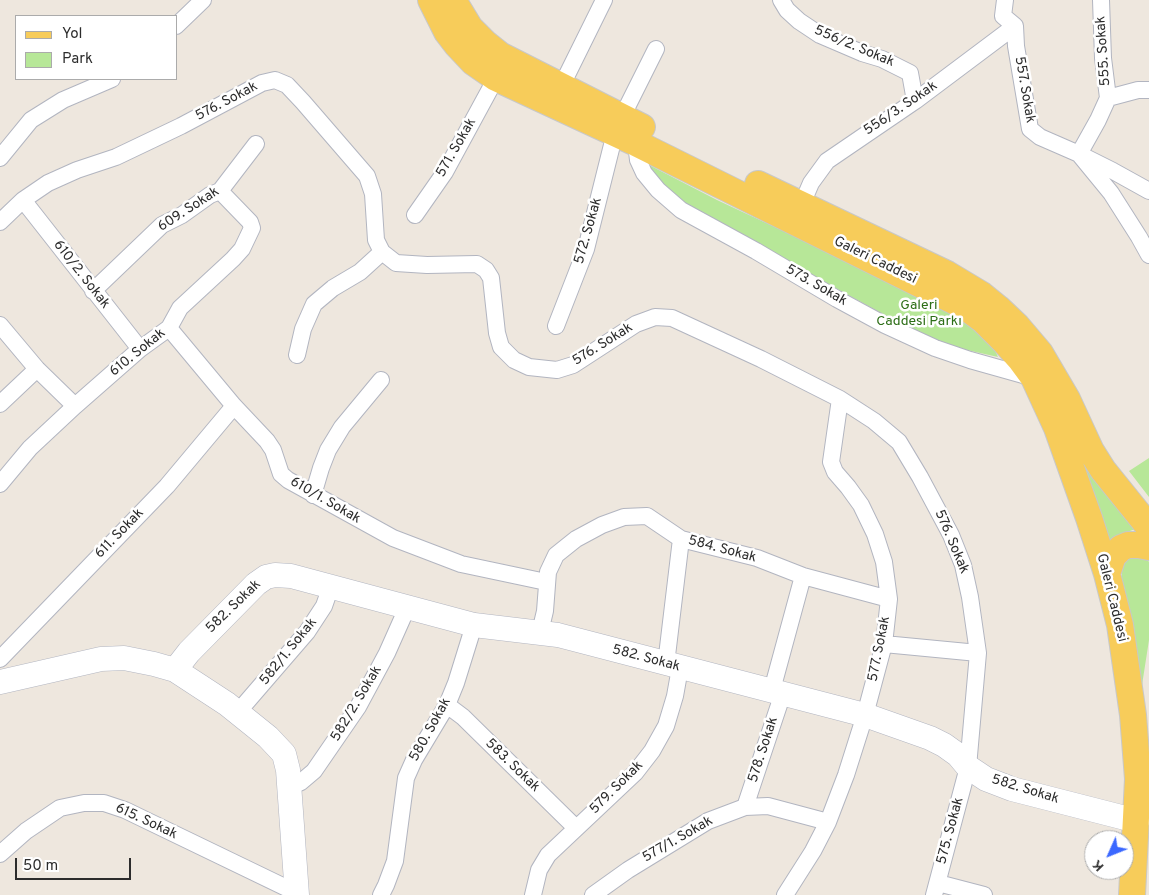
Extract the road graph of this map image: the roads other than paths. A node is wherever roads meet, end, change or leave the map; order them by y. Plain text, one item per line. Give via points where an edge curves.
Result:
1 (203, 0) edge
2 (431, 0) edge
3 (453, 0) edge
4 (604, 0) edge
5 (781, 0) edge
6 (1005, 0) edge
7 (1101, 0) edge
8 (178, 24) edge
9 (1015, 26) junction
10 (656, 49) dead end
11 (496, 78) junction
12 (110, 80) edge
13 (561, 86) junction
14 (1149, 90) edge
15 (1108, 98) junction
16 (915, 101) junction
17 (625, 131) junction
18 (256, 144) dead end
19 (1079, 154) junction
20 (0, 158) edge
21 (220, 191) junction
22 (1149, 191) edge
23 (23, 200) junction
24 (802, 204) junction
25 (415, 215) dead end
26 (0, 222) edge
27 (382, 252) junction
28 (1149, 255) edge
29 (93, 291) junction
30 (0, 325) edge
31 (556, 326) dead end
32 (168, 328) junction
33 (140, 350) junction
34 (297, 354) dead end
35 (37, 369) junction
36 (1034, 378) junction
37 (381, 380) dead end
38 (840, 399) junction
39 (0, 404) edge
40 (75, 406) junction
41 (234, 406) junction
42 (0, 484) edge
43 (313, 495) junction
44 (1149, 527) edge
45 (681, 539) junction
46 (1149, 547) edge
47 (1107, 574) junction
48 (803, 576) junction
49 (546, 582) junction
50 (332, 586) junction
51 (889, 599) junction
52 (407, 608) junction
53 (474, 625) junction
54 (540, 632) junction
55 (884, 644) junction
56 (978, 654) junction
57 (0, 659) edge
58 (673, 666) junction
59 (175, 670) junction
60 (0, 682) edge
61 (778, 692) junction
62 (1149, 699) edge
63 (447, 705) junction
64 (238, 712) junction
65 (866, 715) junction
66 (968, 767) junction
67 (1138, 779) junction
68 (290, 787) junction
69 (745, 807) junction
70 (1143, 817) edge
71 (828, 822) junction
72 (576, 828) junction
73 (0, 854) edge
74 (936, 889) edge
75 (297, 894) edge
76 (381, 895) edge
77 (533, 895) edge
78 (593, 895) edge
79 (785, 895) edge
80 (984, 895) edge
81 (1132, 895) edge

1 - 8 street
2 - 11 main road, Galeri Caddesi via 457,45 473,62
3 - 13 main road, Galeri Caddesi via 470,28 484,43 500,55
4 - 13 street
5 - 16 street, 556/2. Sokak via 786,10 820,35 910,73
6 - 9 street, 557. Sokak via 1002,16
7 - 15 street, 555. Sokak
9 - 16 street, 556/3. Sokak
9 - 19 street, 557. Sokak via 1030,129 1040,137
10 - 17 street, 572. Sokak
11 - 17 main road, Galeri Caddesi
11 - 25 street, 571. Sokak via 445,172
12 - 20 street via 64,100 31,120
13 - 17 main road, Galeri Caddesi
14 - 15 street
15 - 19 street, 555. Sokak
16 - 24 street, 556/3. Sokak via 827,161 811,183
17 - 24 main road, Galeri Caddesi
17 - 31 street, 572. Sokak via 586,249
17 - 36 main road, Galeri Caddesi via 964,306 1004,340
17 - 36 street, 573. Sokak via 644,173 681,210 885,325 935,348
18 - 21 street, 609. Sokak
19 - 22 street
19 - 28 street, 557. Sokak via 1111,193
21 - 29 street, 609. Sokak via 162,225
21 - 32 street, 610. Sokak via 252,228 242,249 180,308
23 - 26 street, 576. Sokak
23 - 27 street, 576. Sokak via 48,183 116,157 262,83 275,80 287,86 303,102 367,176 373,194 376,240
23 - 29 street, 610/2. Sokak
24 - 44 main road, Galeri Caddesi via 947,274 998,308 1040,353 1068,399 1091,451
27 - 34 street via 360,272 314,304
27 - 38 street, 576. Sokak via 396,262 477,264 486,270 491,278 501,347 514,360 530,367 557,370 573,365 636,324 655,317 672,318 761,358
29 - 33 street, 610/2. Sokak
30 - 35 street
32 - 33 street, 610. Sokak
32 - 41 street, 610/1. Sokak
33 - 40 street, 610. Sokak
35 - 39 street
35 - 40 street
36 - 47 main road, Galeri Caddesi via 1057,428
37 - 43 street via 342,427 328,450
38 - 51 street, 577. Sokak via 832,462 834,472 861,505 875,534 884,562
38 - 56 street, 576. Sokak via 899,442 920,477 963,565
40 - 42 street, 610. Sokak via 30,448
41 - 43 street, 610/1. Sokak via 267,441 281,474
41 - 57 street, 611. Sokak via 167,486
43 - 49 street, 610/1. Sokak via 393,538 428,552 461,564
45 - 48 street, 584. Sokak via 757,558
45 - 49 street, 584. Sokak via 646,516 624,517 576,539 556,555
45 - 58 street, 579. Sokak
46 - 47 main road via 1128,545 1121,548 1113,556
47 - 67 main road, Galeri Caddesi via 1120,625 1130,687
48 - 51 street, 584. Sokak
48 - 61 street, 578. Sokak
49 - 54 street, 584. Sokak
50 - 52 street, 582. Sokak
50 - 59 street, 582. Sokak via 291,576 266,577 189,652
50 - 64 street, 582/1. Sokak via 324,606 307,632
51 - 55 street, 577. Sokak
52 - 53 street, 582. Sokak
52 - 68 street, 582/2. Sokak via 358,707 314,771
53 - 54 street, 582. Sokak
53 - 63 street, 580. Sokak
54 - 58 street, 582. Sokak
55 - 56 street
55 - 65 street, 577. Sokak
56 - 66 street, 576. Sokak
58 - 61 street, 582. Sokak
58 - 72 street, 579. Sokak via 675,696 666,726 652,751 635,773
59 - 60 street via 124,658 101,659
59 - 64 street
61 - 65 street, 582. Sokak
61 - 69 street, 578. Sokak
62 - 67 main road via 1144,757
63 - 72 street, 583. Sokak
63 - 76 street, 580. Sokak via 406,778 394,861
64 - 68 street via 284,754
65 - 66 street, 582. Sokak via 930,738 958,755
65 - 71 street, 577. Sokak
66 - 70 street, 582. Sokak via 986,779 1012,789
66 - 74 street, 575. Sokak
67 - 70 main road, Galeri Caddesi
68 - 75 street
69 - 71 street, 577/1. Sokak via 768,806
69 - 78 street, 577/1. Sokak via 708,821
70 - 81 main road, Galeri Caddesi
71 - 79 street, 577. Sokak
72 - 77 street, 579. Sokak via 548,855 539,870
73 - 75 street, 615. Sokak via 60,808 104,803
74 - 80 street

